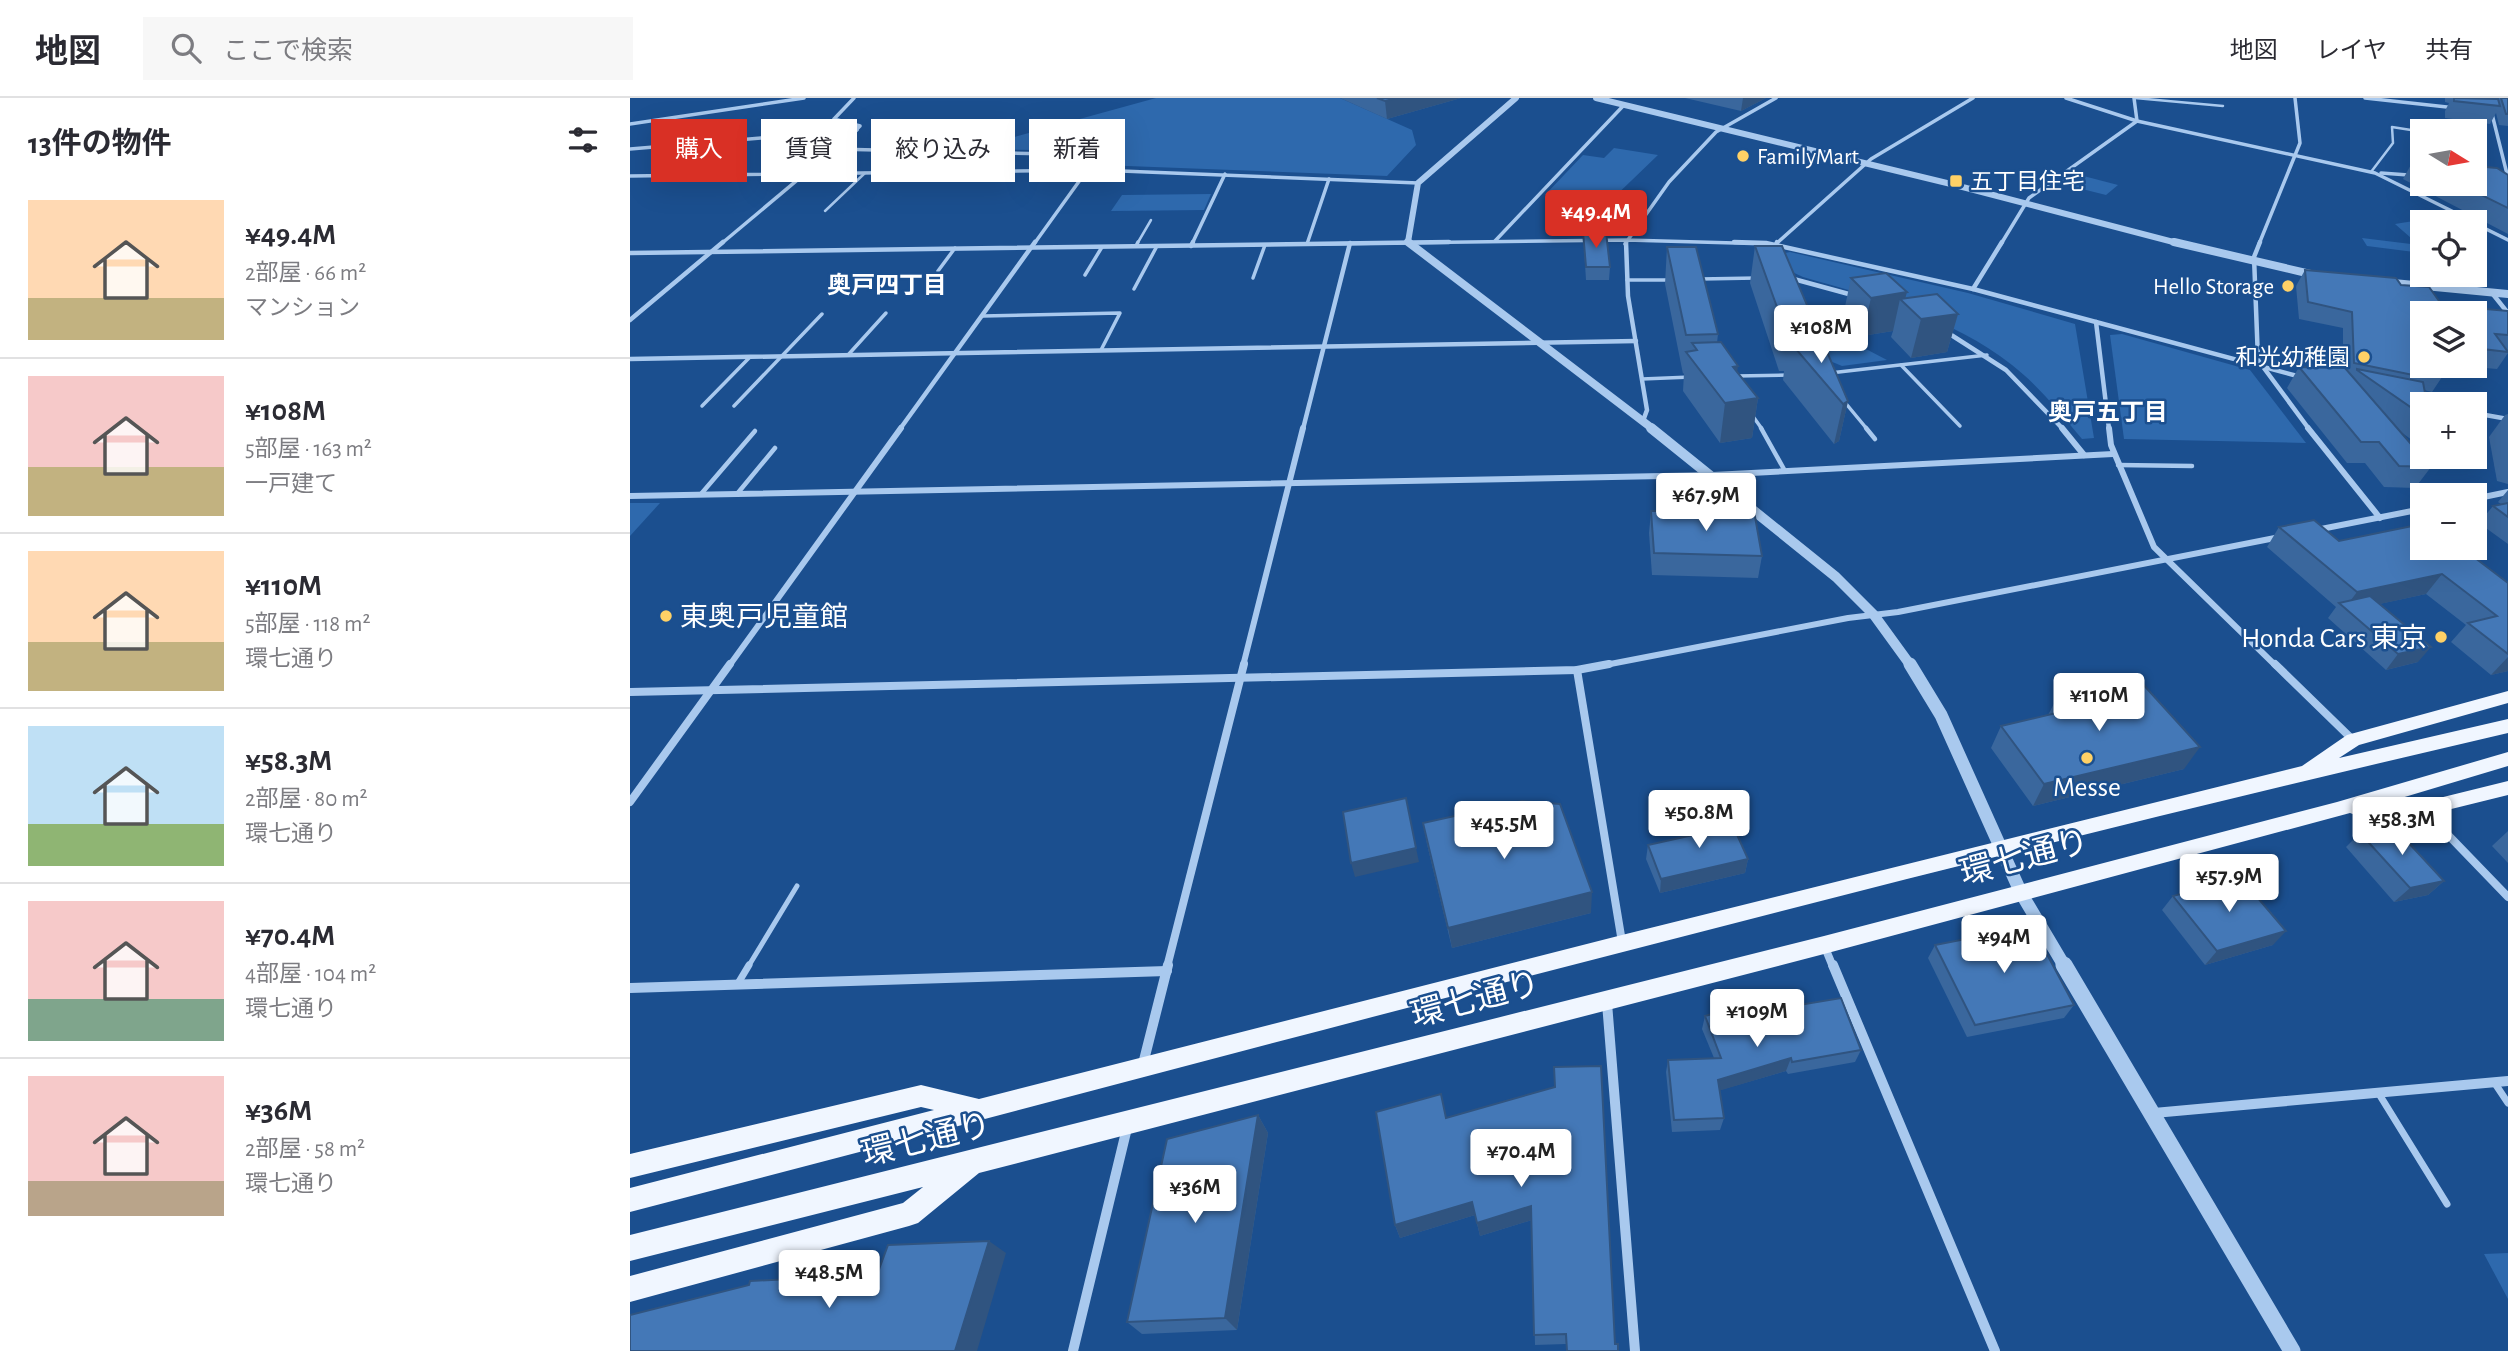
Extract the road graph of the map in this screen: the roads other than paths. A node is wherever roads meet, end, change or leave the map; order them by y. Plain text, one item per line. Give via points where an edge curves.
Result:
1 (753, 98) edge
2 (804, 98) edge
3 (854, 98) edge
4 (1516, 98) edge
5 (1596, 98) edge
6 (1776, 98) edge
7 (1973, 98) edge
8 (2066, 98) edge
9 (2134, 98) edge
10 (2295, 98) edge
11 (2365, 98) edge
12 (2488, 98) edge
13 (755, 105) junction
14 (1624, 105) junction
15 (2223, 106) dead end
16 (2466, 109) edge
17 (2479, 111) edge
18 (2492, 112) junction
19 (834, 119) edge
20 (2137, 121) junction
21 (630, 124) edge
22 (857, 125) edge
23 (1722, 128) junction
24 (857, 130) edge
25 (2410, 130) edge
26 (761, 138) edge
27 (630, 149) edge
28 (2297, 154) junction
29 (1866, 163) junction
30 (1125, 171) edge
31 (2373, 172) junction
32 (857, 173) edge
33 (865, 173) junction
34 (871, 173) edge
35 (761, 174) edge
36 (1225, 174) junction
37 (2410, 175) edge
38 (630, 176) edge
39 (2508, 178) edge
40 (1329, 179) junction
41 (794, 182) edge
42 (1077, 182) edge
43 (1418, 183) junction
44 (2025, 203) junction
45 (2450, 210) edge
46 (825, 211) dead end
47 (1151, 220) dead end
48 (2487, 229) edge
49 (1626, 240) junction
50 (2508, 240) edge
51 (1495, 241) junction
52 (1408, 242) junction
53 (1350, 243) junction
54 (1307, 244) junction
55 (1265, 245) junction
56 (1776, 245) junction
57 (1136, 246) junction
58 (1157, 246) junction
59 (1191, 246) junction
60 (1031, 247) junction
61 (1102, 247) junction
62 (955, 248) junction
63 (711, 252) junction
64 (630, 253) edge
65 (1771, 253) edge
66 (2253, 263) junction
67 (938, 271) dead end
68 (1085, 275) dead end
69 (1788, 276) junction
70 (2335, 277) edge
71 (1253, 278) dead end
72 (1765, 278) edge
73 (1778, 278) edge
74 (1691, 279) edge
75 (1704, 279) junction
76 (1678, 280) edge
77 (1627, 281) junction
78 (2376, 281) edge
79 (1134, 289) dead end
80 (1973, 289) junction
81 (1794, 290) edge
82 (1707, 291) edge
83 (2492, 293) junction
84 (2508, 295) edge
85 (1861, 297) edge
86 (886, 313) dead end
87 (2508, 313) edge
88 (821, 314) dead end
89 (983, 316) junction
90 (630, 320) edge
91 (2096, 322) junction
92 (1941, 329) edge
93 (1636, 341) junction
94 (1539, 342) junction
95 (1324, 346) junction
96 (1101, 350) junction
97 (956, 353) junction
98 (848, 355) junction
99 (1987, 355) junction
100 (782, 356) junction
101 (750, 357) junction
102 (630, 359) edge
103 (1901, 365) junction
104 (2262, 368) junction
105 (1797, 374) edge
106 (1729, 376) edge
107 (1704, 377) edge
108 (2307, 378) edge
109 (1642, 379) junction
110 (1829, 383) edge
111 (1836, 393) edge
112 (702, 406) dead end
113 (734, 406) dead end
114 (1747, 408) edge
115 (2487, 415) edge
116 (2508, 419) edge
117 (1643, 421) junction
118 (1960, 426) dead end
119 (755, 431) dead end
120 (1875, 439) dead end
121 (775, 448) dead end
122 (2113, 454) junction
123 (2084, 455) junction
124 (2118, 465) junction
125 (2192, 466) dead end
126 (1785, 471) junction
127 (1713, 475) junction
128 (1288, 484) junction
129 (856, 491) junction
130 (2508, 492) edge
131 (701, 494) junction
132 (737, 494) junction
133 (630, 496) edge
134 (2487, 496) edge
135 (2410, 512) edge
136 (2380, 518) junction
137 (2313, 531) edge
138 (2286, 536) edge
139 (2164, 559) junction
140 (1874, 615) junction
141 (1577, 670) junction
142 (1240, 678) junction
143 (709, 690) junction
144 (630, 692) edge
145 (2508, 697) edge
146 (2500, 728) edge
147 (2353, 740) junction
148 (2508, 759) edge
149 (2299, 774) junction
150 (2508, 788) edge
151 (630, 802) edge
152 (2337, 809) junction
153 (2423, 809) junction
154 (2001, 851) junction
155 (797, 886) dead end
156 (2021, 893) junction
157 (2508, 897) edge
158 (1622, 944) junction
159 (1824, 945) junction
160 (1167, 971) junction
161 (737, 985) junction
162 (630, 988) edge
163 (1606, 1000) junction
164 (1143, 1065) junction
165 (2508, 1081) edge
166 (2494, 1082) junction
167 (2379, 1094) junction
168 (2508, 1103) edge
169 (979, 1109) junction
170 (2154, 1113) junction
171 (1128, 1124) junction
172 (976, 1162) junction
173 (630, 1166) edge
174 (641, 1197) edge
175 (2447, 1204) dead end
176 (634, 1246) edge
177 (630, 1289) edge
178 (1073, 1351) edge
179 (1635, 1351) edge
180 (1995, 1351) edge
181 (2292, 1351) edge

1 - 13 lane
2 - 13 street
3 - 19 street
4 - 43 street
5 - 14 street
6 - 23 street
7 - 29 street
8 - 20 street
9 - 15 lane
9 - 20 street
10 - 28 street
11 - 16 street
12 - 18 street
13 - 21 street
14 - 23 street
14 - 51 street
17 - 18 street
18 - 39 street
20 - 28 street
20 - 44 street
22 - 24 street
23 - 29 street
23 - 49 street via 1669,182
25 - 31 lane via 2392,127 2393,143
26 - 27 street
28 - 31 street
28 - 66 street
29 - 44 street
29 - 56 street
30 - 36 street
31 - 37 street
31 - 45 street
32 - 33 street
33 - 34 street
33 - 46 lane
35 - 38 street
36 - 40 street
36 - 59 street
40 - 43 street
40 - 54 street
41 - 63 street
42 - 60 street
43 - 52 street
44 - 66 street
44 - 80 street
47 - 57 lane
48 - 50 street
49 - 51 street
49 - 56 street
49 - 77 street
51 - 52 street
52 - 53 street
52 - 94 street
53 - 54 street
53 - 95 street
54 - 55 street
55 - 59 street
55 - 71 lane
56 - 65 street
56 - 80 street
57 - 58 street
57 - 61 street
58 - 59 street
58 - 79 lane
60 - 61 street
60 - 62 street
60 - 89 street
61 - 68 lane
62 - 63 street
62 - 67 lane
63 - 64 street
63 - 90 street
66 - 70 street
66 - 104 street
69 - 73 lane
69 - 81 lane
69 - 85 street
72 - 75 lane
74 - 75 lane
75 - 82 lane
76 - 77 lane
77 - 93 street
78 - 83 street
80 - 91 street
83 - 84 street
83 - 87 street
86 - 98 lane
88 - 100 lane
89 - 96 lane via 1121,313
89 - 97 street
91 - 104 street
91 - 122 street
92 - 99 street
93 - 94 street
93 - 109 street
94 - 95 street
94 - 117 street
95 - 96 street
95 - 128 street
96 - 97 street
97 - 98 street
97 - 129 street
98 - 100 street
99 - 103 lane
99 - 123 street via 2027,386
100 - 101 street
100 - 113 lane
101 - 102 street
101 - 112 lane
103 - 110 lane via 1825,374
103 - 118 lane
104 - 108 street
104 - 136 street
105 - 106 lane
107 - 109 lane
109 - 117 street via 1647,410
111 - 120 lane
114 - 126 lane
115 - 116 street
117 - 127 street
119 - 131 lane
121 - 132 lane
122 - 123 street
122 - 124 street
123 - 126 street
124 - 125 lane
124 - 139 street via 2154,547
126 - 127 street
127 - 128 street
127 - 140 street via 1836,577
128 - 129 street
128 - 142 street
129 - 132 street
129 - 143 street
130 - 134 street
131 - 132 street
131 - 133 street
135 - 136 street
136 - 137 street
138 - 139 street
139 - 140 street
139 - 147 street
140 - 141 street
140 - 154 street via 1941,715
141 - 142 street
141 - 158 street
142 - 143 street
142 - 160 street
143 - 144 street
143 - 151 street
145 - 147 main road, 環七通り
146 - 149 main road, 環七通り
147 - 149 main road, 環七通り
148 - 152 main road, 環七通り
149 - 154 main road, 環七通り
150 - 153 main road, 環七通り
152 - 153 main road, 環七通り
152 - 156 main road, 環七通り
153 - 157 street
154 - 156 street
154 - 158 main road, 環七通り
155 - 161 lane
156 - 159 main road, 環七通り
156 - 170 street
158 - 164 main road, 環七通り
159 - 163 main road, 環七通り
159 - 180 street
160 - 161 street
160 - 164 street
161 - 162 street
163 - 171 main road, 環七通り
163 - 179 street
164 - 169 main road, 環七通り
165 - 166 street
166 - 167 street
166 - 168 lane
167 - 170 street
167 - 175 lane
169 - 173 main road via 921,1096
169 - 174 main road, 環七通り
170 - 181 street
171 - 172 main road, 環七通り
171 - 178 street
172 - 176 main road, 環七通り
172 - 177 main road via 909,1214

